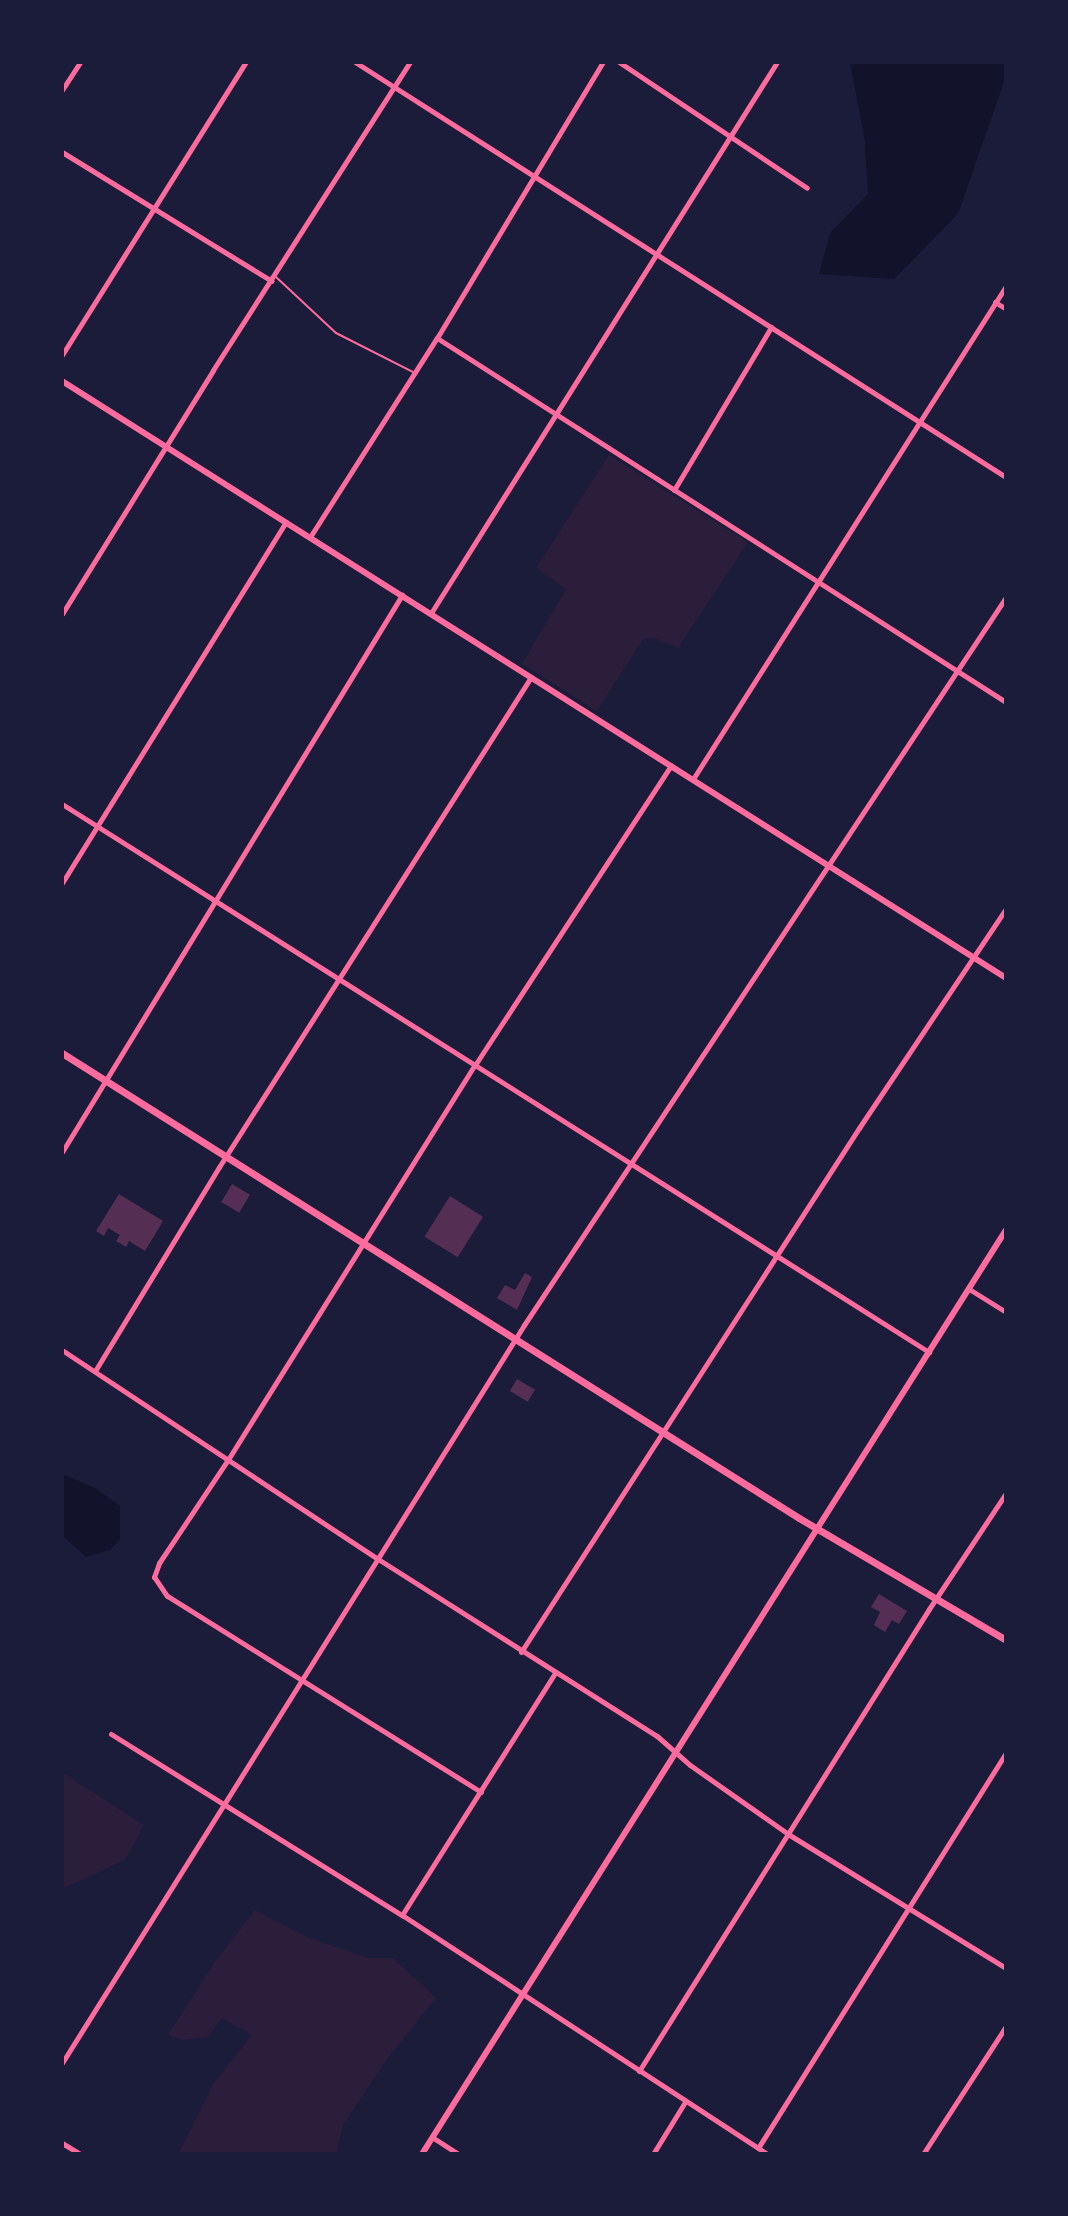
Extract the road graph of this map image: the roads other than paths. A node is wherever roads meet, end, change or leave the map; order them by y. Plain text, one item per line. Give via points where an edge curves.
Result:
1 (80, 62) edge
2 (246, 62) edge
3 (355, 62) edge
4 (410, 62) edge
5 (603, 62) edge
6 (619, 62) edge
7 (777, 62) edge
8 (395, 87) junction
9 (62, 90) edge
10 (731, 134) junction
11 (62, 152) edge
12 (534, 175) junction
13 (807, 188) dead end
14 (152, 209) junction
15 (657, 253) junction
16 (273, 279) junction
17 (1006, 286) edge
18 (995, 302) junction
19 (1006, 309) edge
20 (771, 327) junction
21 (437, 338) junction
22 (62, 355) edge
23 (414, 373) junction
24 (62, 381) edge
25 (555, 415) junction
26 (920, 423) junction
27 (166, 446) junction
28 (1006, 477) edge
29 (674, 490) junction
30 (286, 522) junction
31 (310, 537) junction
32 (820, 580) junction
33 (402, 595) junction
34 (1006, 597) edge
35 (431, 613) junction
36 (62, 614) edge
37 (958, 672) junction
38 (531, 677) junction
39 (1006, 702) edge
40 (671, 766) junction
41 (693, 779) junction
42 (62, 804) edge
43 (97, 827) junction
44 (830, 866) junction
45 (62, 883) edge
46 (216, 901) junction
47 (1006, 908) edge
48 (973, 957) junction
49 (1006, 978) edge
50 (339, 981) junction
51 (62, 1053) edge
52 (475, 1065) junction
53 (105, 1081) junction
54 (62, 1152) edge
55 (226, 1157) junction
56 (630, 1165) junction
57 (1006, 1230) edge
58 (364, 1244) junction
59 (777, 1255) junction
60 (969, 1289) junction
61 (1006, 1312) edge
62 (516, 1339) junction
63 (62, 1350) edge
64 (929, 1352) junction
65 (95, 1371) junction
66 (663, 1432) junction
67 (229, 1458) junction
68 (1006, 1493) edge
69 (817, 1529) junction
70 (378, 1559) junction
71 (938, 1597) junction
72 (1006, 1640) edge
73 (521, 1652) junction
74 (555, 1673) junction
75 (301, 1682) junction
76 (111, 1734) dead end
77 (676, 1752) junction
78 (1006, 1753) edge
79 (481, 1792) junction
80 (225, 1804) junction
81 (788, 1834) junction
82 (910, 1907) junction
83 (402, 1915) junction
84 (1006, 1968) edge
85 (522, 1996) junction
86 (1006, 2026) edge
87 (62, 2063) edge
88 (639, 2071) junction
89 (685, 2102) junction
90 (432, 2137) junction
91 (62, 2143) edge
92 (758, 2148) junction
93 (80, 2154) edge
94 (422, 2154) edge
95 (458, 2154) edge
96 (653, 2154) edge
97 (767, 2154) edge
98 (923, 2154) edge

1 - 9 street
2 - 14 street
3 - 8 street
4 - 8 street
5 - 12 street
6 - 10 street
7 - 10 street
8 - 12 street
8 - 16 street
10 - 13 street
10 - 15 street
11 - 14 street
12 - 15 street
12 - 21 street
14 - 16 street
14 - 22 street
15 - 20 street
15 - 25 street
16 - 23 lane via 336,333
16 - 27 street
17 - 18 street
18 - 19 street
18 - 26 street
20 - 26 street
20 - 29 street
21 - 23 street
21 - 25 street
23 - 31 street
24 - 27 street
25 - 29 street
25 - 35 street
26 - 28 street
26 - 32 street
27 - 30 street
27 - 36 street
29 - 32 street
30 - 31 street
30 - 43 street
31 - 33 street
32 - 37 street
32 - 41 street
33 - 35 street
33 - 46 street
34 - 37 street
35 - 38 street
37 - 39 street
37 - 44 street
38 - 40 street
38 - 50 street
40 - 41 street
40 - 52 street
41 - 44 street
42 - 43 street
43 - 45 street
43 - 46 street
44 - 48 street
44 - 56 street
46 - 50 street
46 - 53 street
47 - 48 street
48 - 49 street
48 - 59 street
50 - 52 street
50 - 55 street
51 - 53 main road
52 - 56 street
52 - 58 street
53 - 54 street
53 - 55 main road
55 - 58 main road
55 - 65 street
56 - 59 street
56 - 62 street
57 - 60 street
58 - 62 main road
58 - 67 street
59 - 64 street
59 - 66 street
60 - 61 street
60 - 64 street
62 - 66 main road
62 - 70 street
63 - 65 street
64 - 69 street
65 - 67 street
66 - 69 main road
66 - 73 street
67 - 70 street
67 - 75 street via 154,1577 167,1596
68 - 71 street
69 - 71 main road
69 - 77 street
70 - 73 street
70 - 75 street
71 - 72 main road
71 - 81 street
73 - 74 street
74 - 77 street
74 - 79 street
75 - 79 street
75 - 80 street
76 - 80 street
77 - 81 street
77 - 85 street
78 - 82 street
79 - 83 street
80 - 83 street
80 - 87 street
81 - 82 street
81 - 88 street
82 - 84 street
82 - 92 street
83 - 85 street
85 - 88 street
85 - 90 street
86 - 98 street
88 - 89 street
89 - 92 street
89 - 96 street
90 - 94 street
90 - 95 street
91 - 93 street
92 - 97 street

